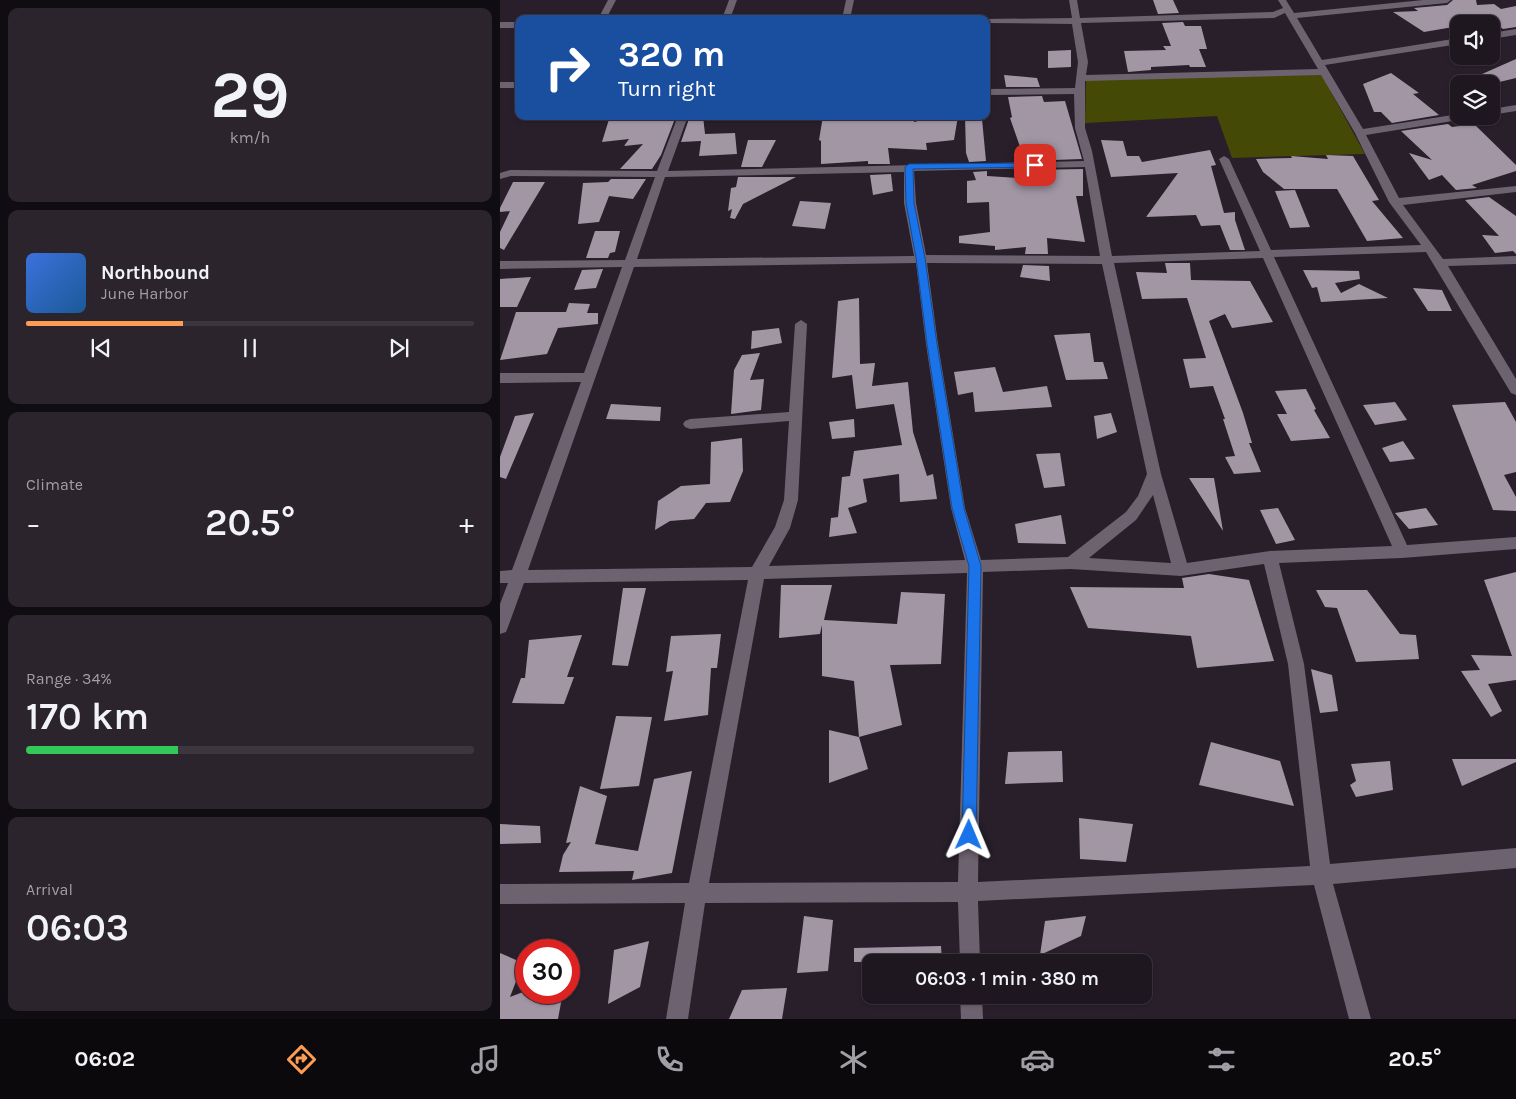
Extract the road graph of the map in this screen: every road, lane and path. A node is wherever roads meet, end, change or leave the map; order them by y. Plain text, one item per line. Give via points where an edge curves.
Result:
1 (612, 0) edge
2 (733, 0) edge
3 (850, 0) edge
4 (1073, 0) edge
5 (1446, 0) edge
6 (1290, 12) edge
7 (604, 15) edge
8 (727, 15) edge
9 (847, 15) edge
10 (1274, 15) junction
11 (990, 20) edge
12 (1076, 21) junction
13 (500, 25) edge
14 (515, 25) edge
15 (1516, 32) edge
16 (1500, 35) edge
17 (1450, 43) edge
18 (1323, 67) junction
19 (1082, 78) junction
20 (500, 85) edge
21 (515, 85) edge
22 (1079, 91) junction
23 (990, 92) edge
24 (1516, 108) edge
25 (1500, 111) edge
26 (1450, 118) edge
27 (681, 120) edge
28 (1360, 133) junction
29 (1224, 159) dead end
30 (1089, 164) junction
31 (909, 167) junction
32 (661, 174) junction
33 (500, 176) edge
34 (1516, 189) edge
35 (1395, 202) junction
36 (1429, 248) junction
37 (1266, 254) junction
38 (920, 258) junction
39 (1107, 260) junction
40 (1516, 260) edge
41 (629, 262) junction
42 (1440, 263) junction
43 (500, 265) edge
44 (801, 324) dead end
45 (588, 377) junction
46 (500, 378) edge
47 (1516, 389) edge
48 (797, 416) junction
49 (690, 424) dead end
50 (1154, 474) junction
51 (1516, 543) edge
52 (1402, 552) junction
53 (1270, 557) junction
54 (1071, 563) junction
55 (975, 566) junction
56 (1181, 570) junction
57 (756, 573) junction
58 (518, 576) junction
59 (500, 577) edge
60 (500, 627) edge
61 (1516, 858) edge
62 (1321, 875) junction
63 (698, 892) junction
64 (968, 892) junction
65 (500, 894) edge
66 (970, 954) edge
67 (971, 1004) edge
68 (677, 1019) edge
69 (972, 1019) edge
70 (1360, 1019) edge

1 - 7 street
2 - 8 street
3 - 9 street
4 - 12 street
5 - 6 street via 1372,10
6 - 10 street
6 - 10 street
6 - 18 street
10 - 12 street
11 - 12 street
12 - 19 street via 1083,62
13 - 14 street
15 - 16 street
17 - 18 street
18 - 19 street
18 - 28 street
19 - 22 street
20 - 21 street
22 - 23 street
22 - 30 street via 1080,128
24 - 25 street
26 - 28 street
27 - 32 street
28 - 35 street
29 - 37 street
30 - 31 street
30 - 39 street
31 - 32 street
31 - 38 street via 910,203
32 - 33 street
32 - 41 street
34 - 35 street
35 - 36 street
36 - 37 street
36 - 42 street
37 - 39 street
37 - 52 street
38 - 39 street
38 - 41 street
38 - 55 street via 958,508
39 - 50 street
40 - 42 street
41 - 43 street
41 - 45 street
42 - 47 street
44 - 48 street
45 - 46 street
45 - 58 street
48 - 49 street
48 - 57 street via 791,500 782,528
50 - 54 street via 1144,498 1131,516
50 - 56 street
51 - 52 street
52 - 53 street
53 - 56 street
53 - 62 street via 1296,664
54 - 55 street
54 - 56 street
55 - 57 street
55 - 64 street
57 - 58 street
57 - 63 street
58 - 59 street
58 - 60 street
61 - 62 street
62 - 64 street
62 - 70 street
63 - 64 street
63 - 65 street
63 - 68 street
64 - 66 street
67 - 69 street

